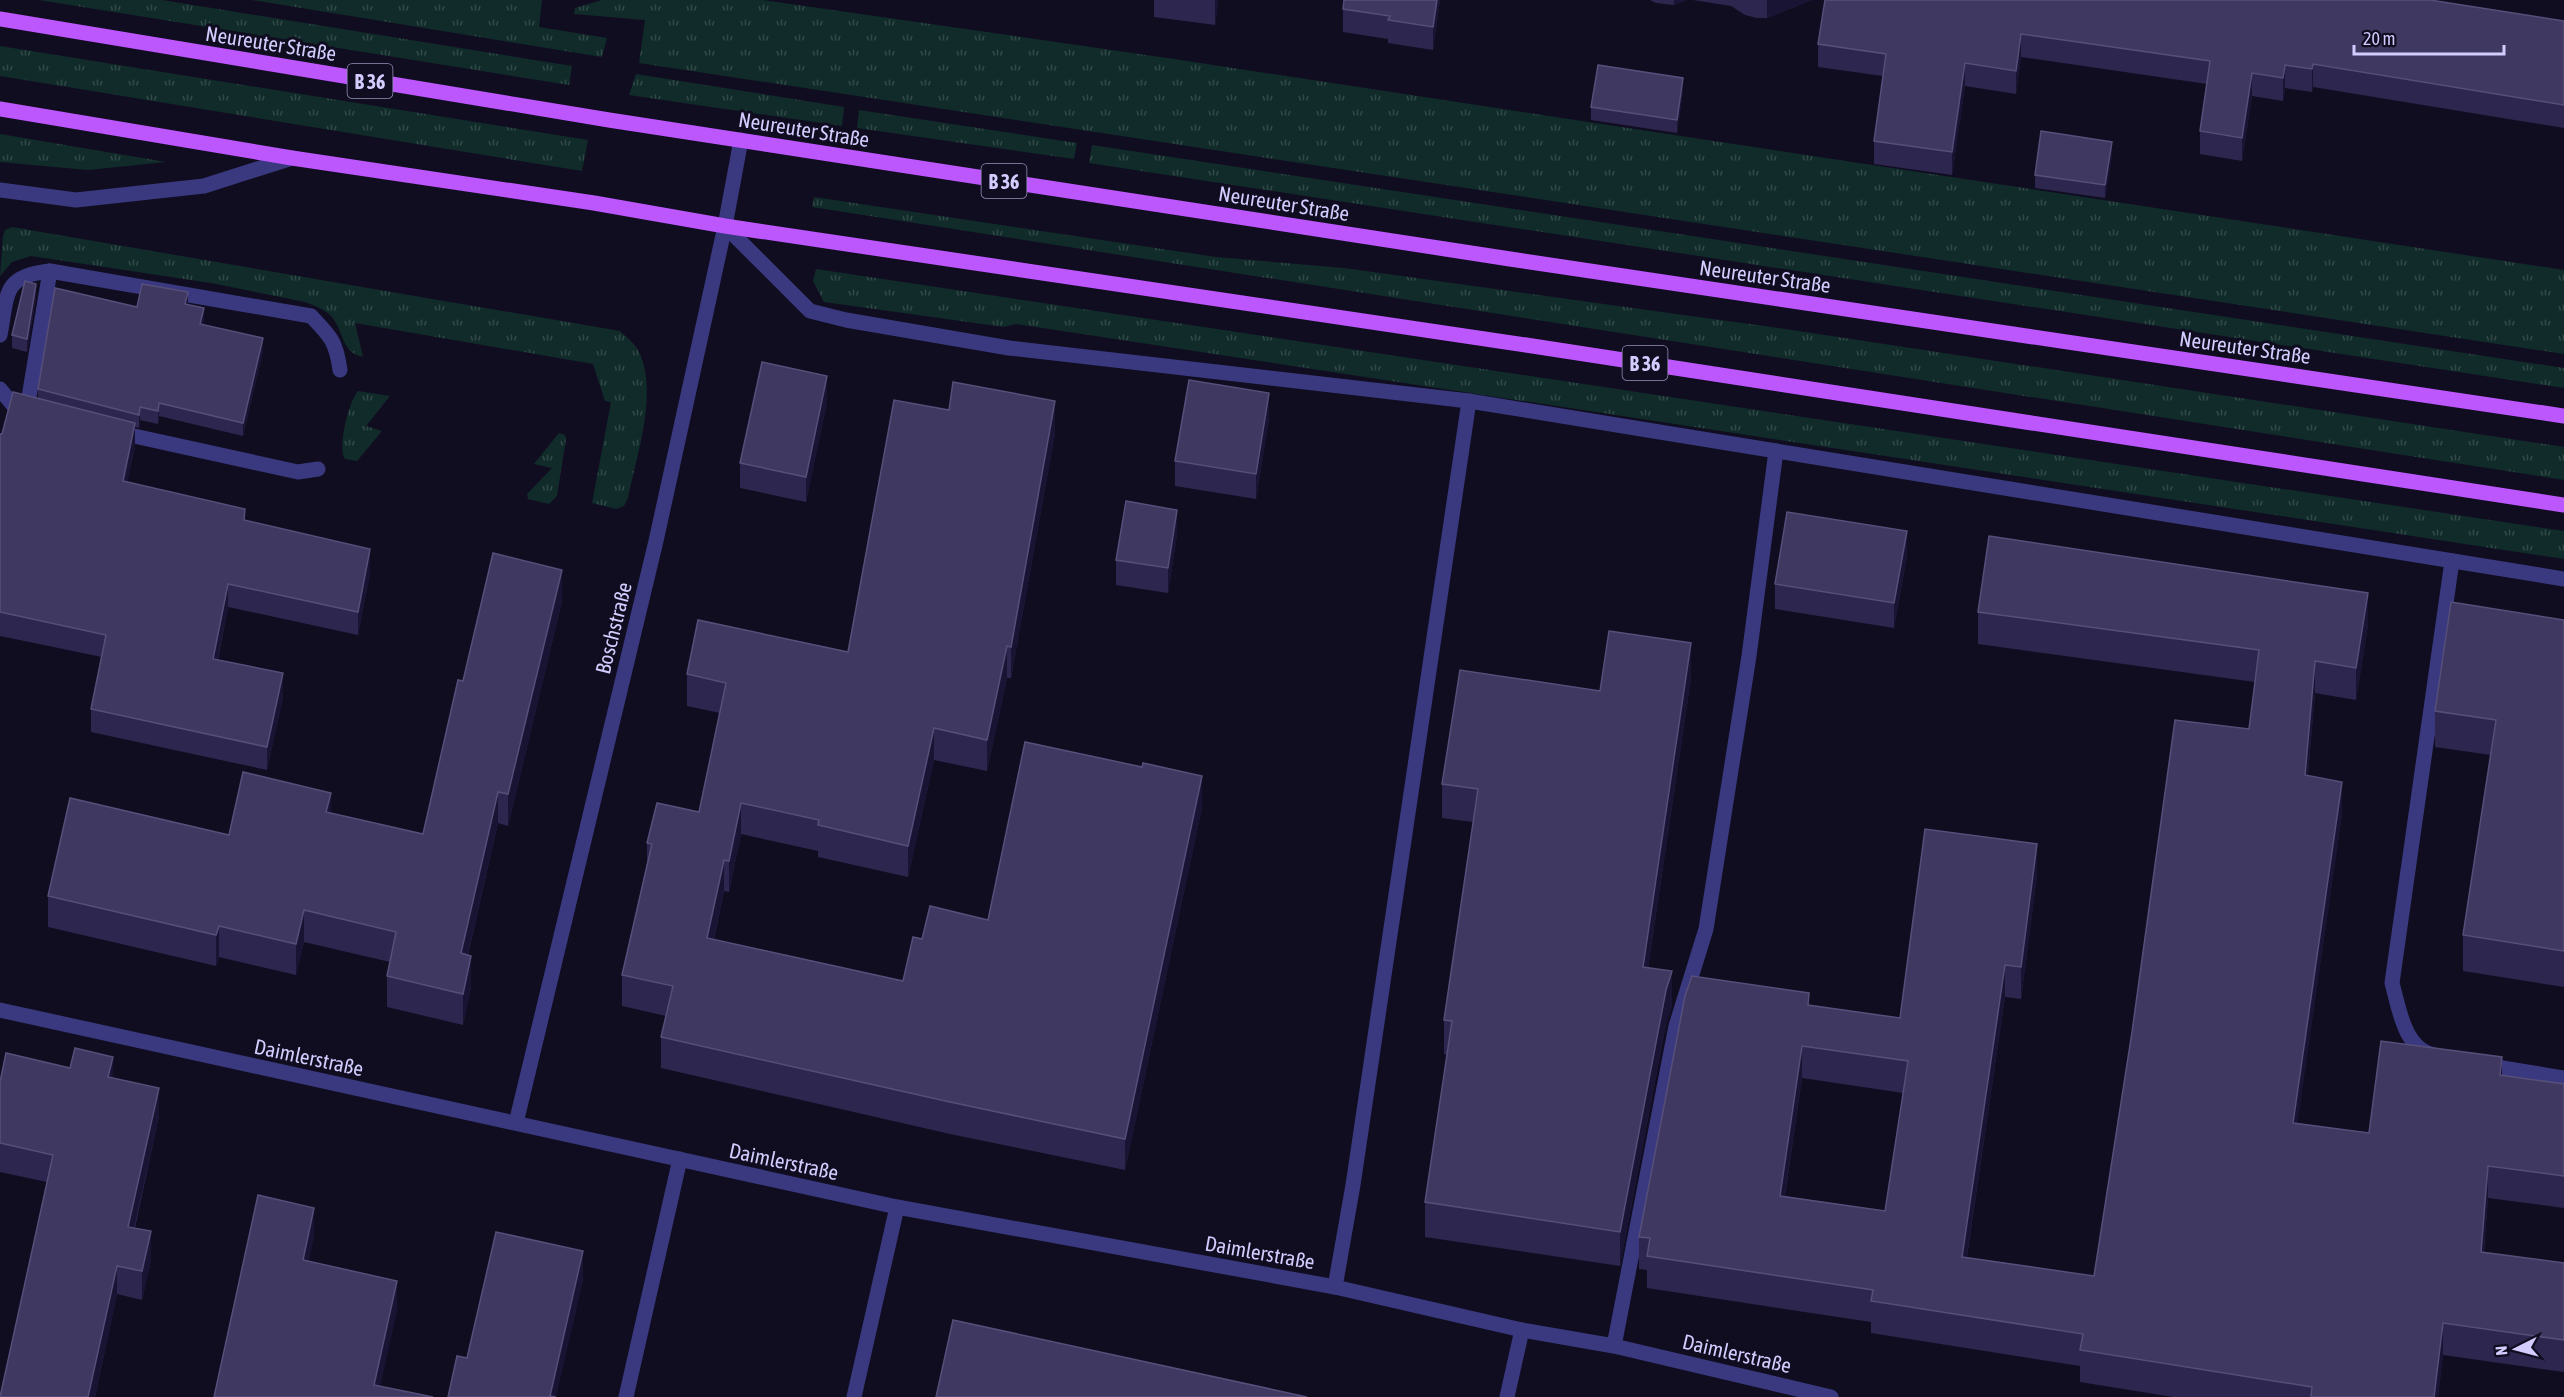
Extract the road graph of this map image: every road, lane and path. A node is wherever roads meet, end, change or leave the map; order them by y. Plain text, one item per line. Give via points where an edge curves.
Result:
1 (0, 20) edge
2 (0, 110) edge
3 (741, 140) junction
4 (292, 158) junction
5 (0, 190) edge
6 (725, 226) junction
7 (50, 271) junction
8 (0, 335) edge
9 (340, 370) dead end
10 (0, 389) edge
11 (1469, 401) junction
12 (27, 409) junction
13 (49, 415) edge
14 (2564, 416) edge
15 (106, 429) edge
16 (1776, 451) junction
17 (318, 469) dead end
18 (2564, 505) edge
19 (2452, 561) junction
20 (2564, 579) edge
21 (0, 1010) edge
22 (2445, 1058) edge
23 (2464, 1062) edge
24 (2564, 1078) edge
25 (516, 1124) junction
26 (680, 1160) junction
27 (897, 1208) junction
28 (1335, 1287) junction
29 (1522, 1330) junction
30 (1614, 1346) junction
31 (626, 1397) edge
32 (854, 1397) edge
33 (1507, 1397) edge
34 (1831, 1397) edge

1 - 3 main road, Neureuter Straße / B 36
2 - 4 main road, B 36
3 - 6 street, Boschstraße
3 - 14 main road, Neureuter Straße / B 36
4 - 5 street via 204,186 76,200
4 - 6 main road, B 36
6 - 11 street via 810,310 846,321 1009,348
6 - 18 main road, B 36
6 - 25 street, Boschstraße via 656,541
7 - 8 street via 16,279 8,291
7 - 9 street via 311,316 328,333 337,350
7 - 12 street
10 - 12 street via 13,405
11 - 16 street
11 - 28 street
12 - 13 street
15 - 17 street via 298,471
16 - 19 street
16 - 30 street via 1706,929 1676,1026
19 - 20 street
19 - 22 street via 2392,983 2413,1043 2428,1054
21 - 25 street, Daimlerstraße
23 - 24 street
25 - 26 street, Daimlerstraße
26 - 27 street, Daimlerstraße
26 - 31 street
27 - 28 street, Daimlerstraße
27 - 32 street
28 - 29 street, Daimlerstraße
29 - 30 street, Daimlerstraße
29 - 33 street
30 - 34 street, Daimlerstraße

